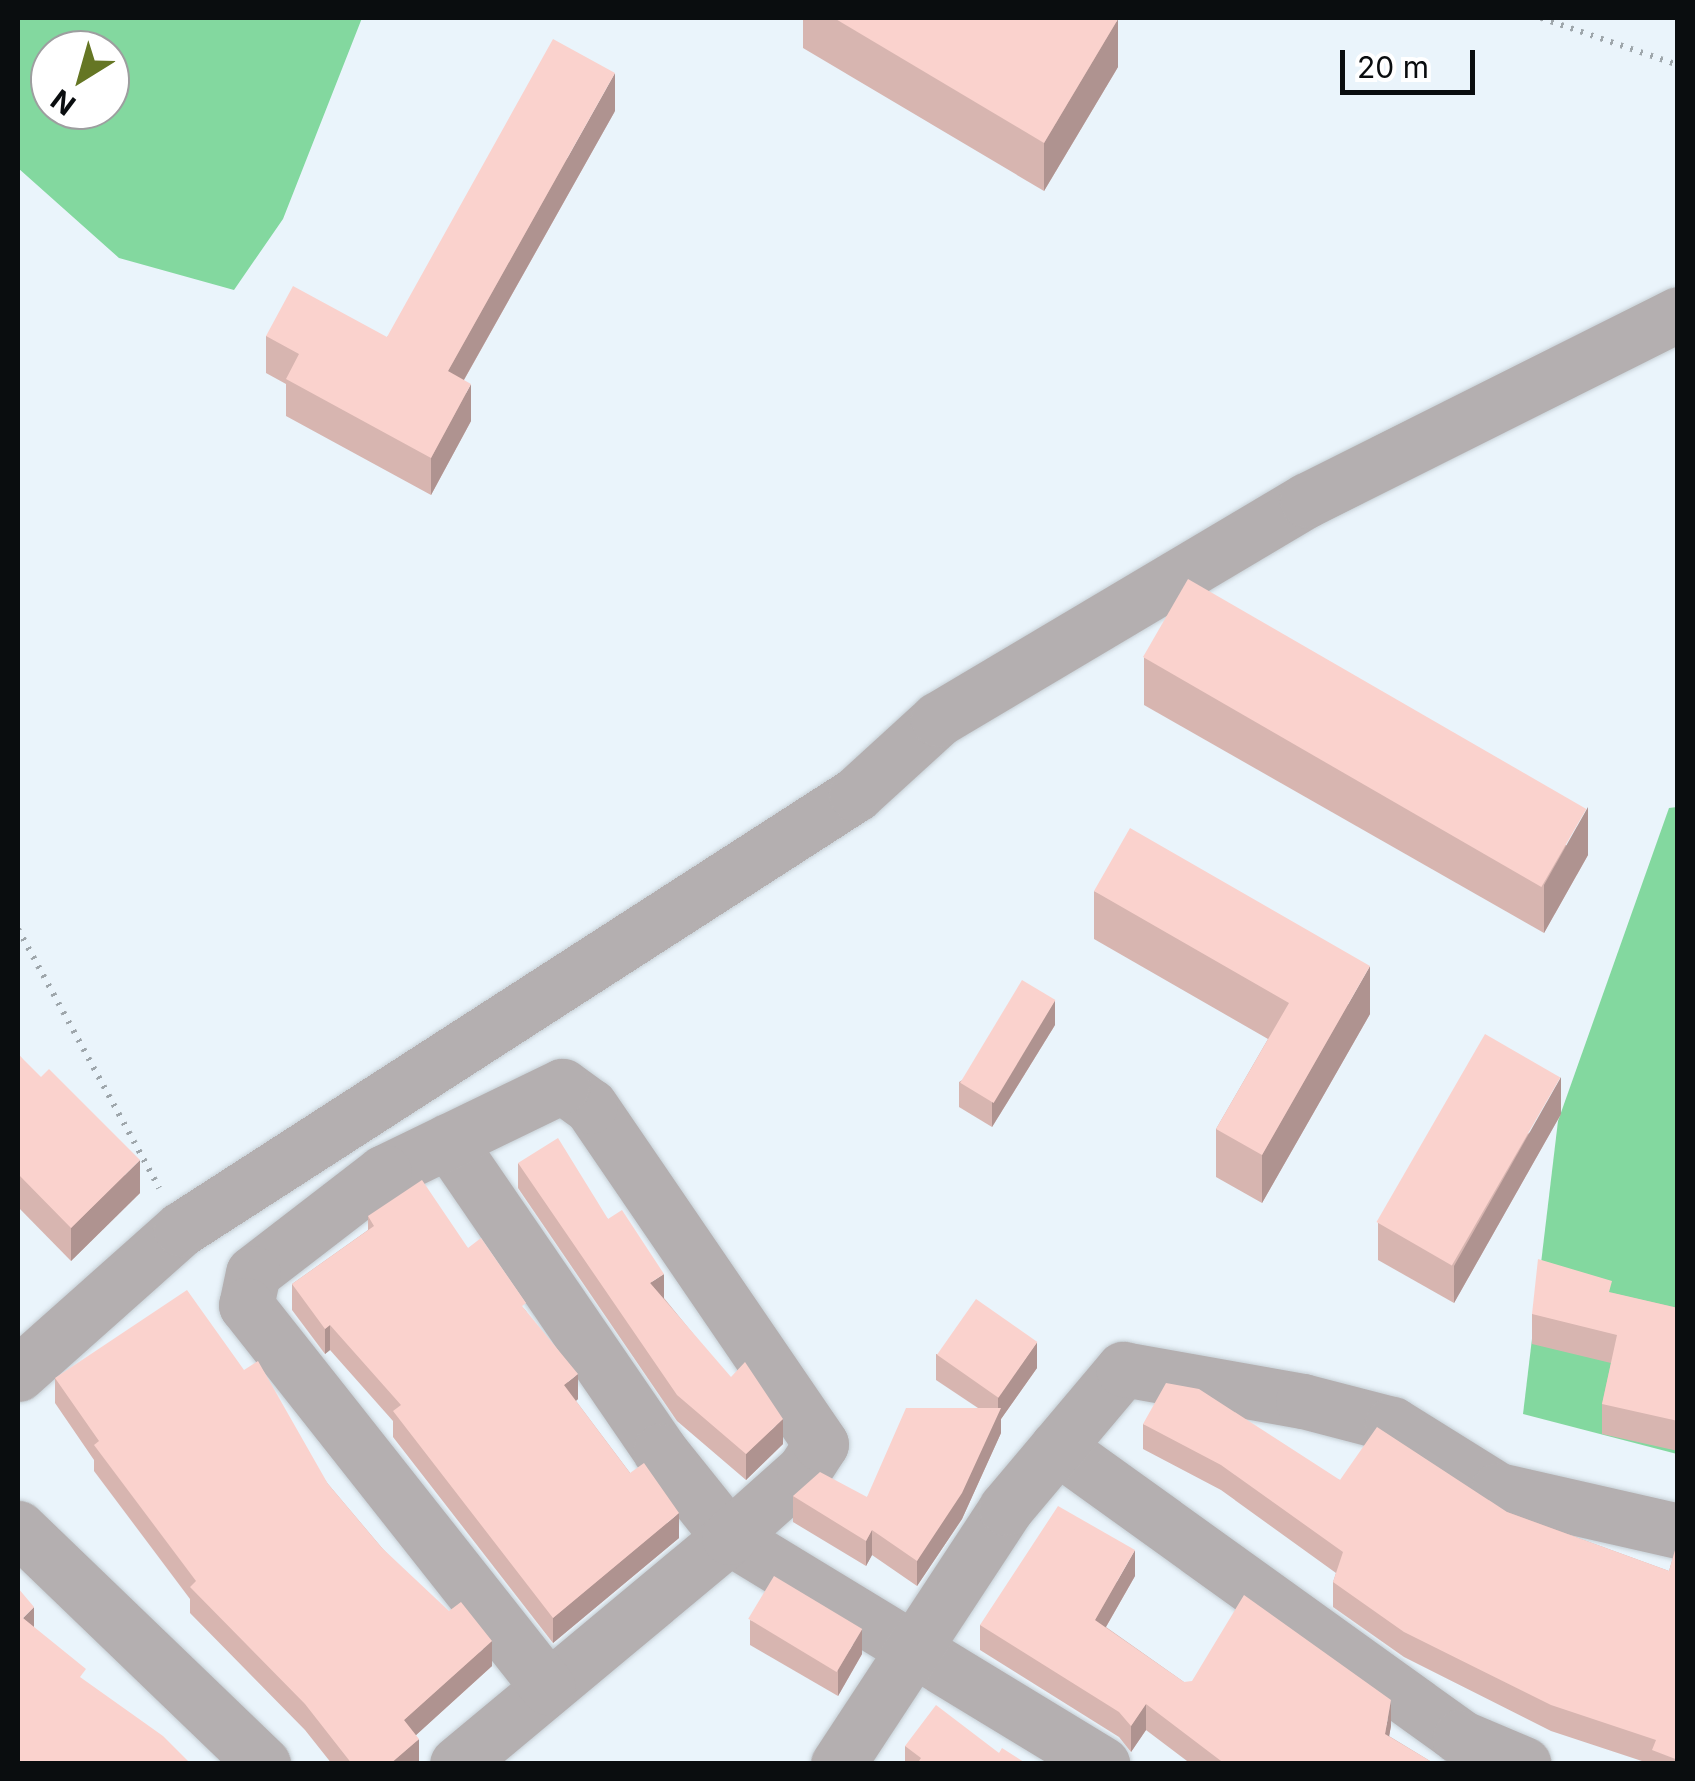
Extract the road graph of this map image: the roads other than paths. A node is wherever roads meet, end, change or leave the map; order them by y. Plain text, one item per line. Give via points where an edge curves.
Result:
1 (1678, 314) edge
2 (448, 1141) junction
3 (18, 1374) edge
4 (1057, 1447) junction
5 (18, 1528) edge
6 (1678, 1531) edge
7 (730, 1537) junction
8 (914, 1647) junction
9 (548, 1688) junction
10 (263, 1764) edge
11 (457, 1764) edge
12 (838, 1764) edge
13 (1103, 1764) edge
14 (1524, 1764) edge

1 - 3 street via 1307,500 938,719 856,794 182,1229
2 - 7 street via 660,1451
2 - 7 street via 562,1086 590,1106 821,1444 804,1470
2 - 9 street via 384,1172 253,1272 246,1305
4 - 6 street via 1123,1370 1303,1401 1392,1424 1498,1490
4 - 8 street via 1006,1508
4 - 14 street via 1460,1737
5 - 10 street
7 - 8 street
7 - 9 street
8 - 12 street
8 - 13 street
9 - 11 street

